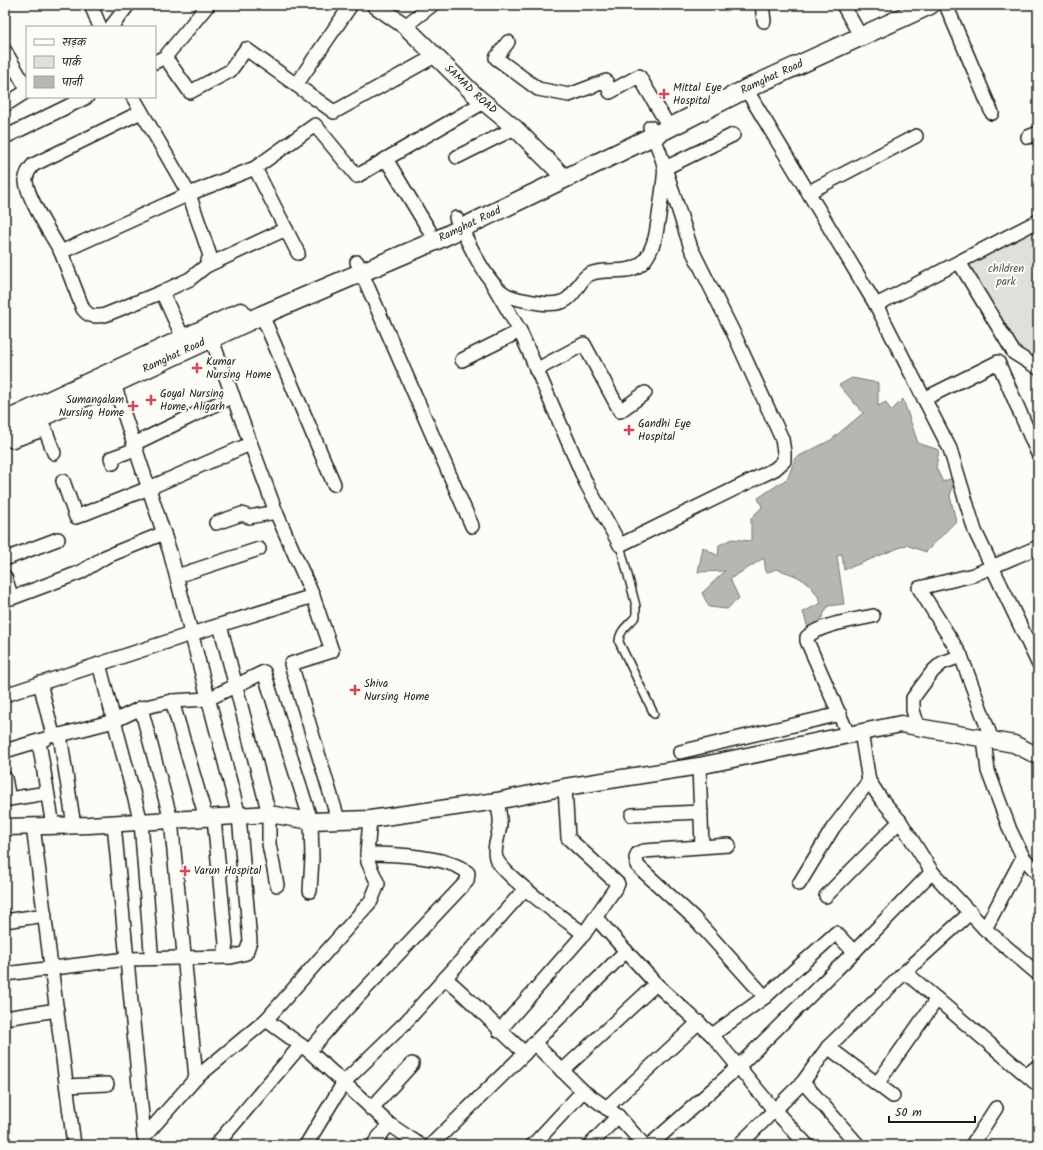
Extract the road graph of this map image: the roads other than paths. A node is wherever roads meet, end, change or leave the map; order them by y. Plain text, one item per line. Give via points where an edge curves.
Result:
1 (91, 5) edge
2 (128, 5) edge
3 (208, 5) edge
4 (351, 5) edge
5 (375, 5) edge
6 (432, 5) edge
7 (762, 5) edge
8 (843, 5) edge
9 (907, 5) edge
10 (930, 5) edge
11 (946, 5) edge
12 (764, 21) dead end
13 (100, 26) edge
14 (112, 26) edge
15 (405, 26) junction
16 (857, 30) junction
17 (508, 42) dead end
18 (5, 51) edge
19 (435, 56) junction
20 (160, 60) edge
21 (797, 61) junction
22 (296, 85) junction
23 (26, 88) edge
24 (746, 89) junction
25 (26, 91) edge
26 (86, 98) edge
27 (133, 98) edge
28 (484, 102) junction
29 (5, 105) edge
30 (140, 112) junction
31 (992, 113) dead end
32 (515, 128) junction
33 (656, 128) junction
34 (733, 135) dead end
35 (916, 136) dead end
36 (5, 137) edge
37 (457, 157) dead end
38 (386, 159) junction
39 (255, 168) junction
40 (665, 168) junction
41 (561, 174) junction
42 (809, 192) junction
43 (189, 194) junction
44 (1038, 221) edge
45 (459, 223) junction
46 (286, 229) junction
47 (429, 230) junction
48 (61, 252) junction
49 (298, 253) dead end
50 (960, 262) junction
51 (206, 266) junction
52 (360, 268) junction
53 (492, 283) junction
54 (162, 292) junction
55 (876, 305) junction
56 (262, 315) junction
57 (520, 331) junction
58 (183, 338) junction
59 (212, 340) junction
60 (462, 360) dead end
61 (1038, 368) edge
62 (536, 370) junction
63 (112, 377) junction
64 (645, 393) dead end
65 (233, 396) junction
66 (924, 399) junction
67 (6, 429) edge
68 (1035, 441) edge
69 (250, 444) junction
70 (135, 447) junction
71 (54, 453) dead end
72 (1038, 454) edge
73 (113, 463) dead end
74 (63, 481) dead end
75 (334, 484) dead end
76 (149, 488) junction
77 (276, 512) junction
78 (216, 523) dead end
79 (472, 526) dead end
80 (164, 534) junction
81 (58, 539) dead end
82 (620, 545) junction
83 (1038, 547) edge
84 (259, 549) dead end
85 (5, 559) edge
86 (991, 566) junction
87 (176, 576) junction
88 (5, 577) edge
89 (314, 596) junction
90 (8, 599) edge
91 (873, 616) dead end
92 (220, 625) junction
93 (192, 634) junction
94 (961, 656) junction
95 (1038, 663) edge
96 (98, 664) junction
97 (40, 683) junction
98 (235, 686) junction
99 (5, 695) edge
100 (208, 699) junction
101 (172, 701) junction
102 (141, 708) junction
103 (654, 714) dead end
104 (840, 714) junction
105 (114, 721) junction
106 (918, 727) junction
107 (855, 733) junction
108 (56, 735) junction
109 (988, 740) junction
110 (39, 742) junction
111 (6, 748) edge
112 (680, 752) dead end
113 (1038, 756) edge
114 (699, 766) junction
115 (5, 778) edge
116 (869, 780) junction
117 (565, 787) junction
118 (47, 793) junction
119 (497, 801) junction
120 (701, 812) junction
121 (269, 814) junction
122 (632, 815) dead end
123 (239, 816) junction
124 (210, 818) junction
125 (370, 818) junction
126 (338, 819) junction
127 (172, 820) junction
128 (311, 821) junction
129 (900, 821) junction
130 (141, 822) junction
131 (114, 824) junction
132 (33, 826) junction
133 (53, 826) junction
134 (74, 826) junction
135 (5, 827) edge
136 (729, 844) dead end
137 (702, 846) junction
138 (367, 854) junction
139 (1023, 858) junction
140 (932, 872) junction
141 (1038, 874) edge
142 (799, 884) dead end
143 (277, 885) dead end
144 (525, 889) junction
145 (310, 892) dead end
146 (826, 896) dead end
147 (971, 912) junction
148 (45, 915) junction
149 (596, 918) junction
150 (5, 921) edge
151 (985, 928) junction
152 (584, 934) junction
153 (151, 951) dead end
154 (626, 952) junction
155 (854, 952) junction
156 (224, 956) junction
157 (185, 958) junction
158 (127, 959) junction
159 (52, 968) junction
160 (905, 972) junction
161 (5, 974) edge
162 (1038, 974) edge
163 (445, 978) junction
164 (656, 984) junction
165 (765, 997) junction
166 (937, 999) junction
167 (57, 1010) junction
168 (5, 1018) edge
169 (266, 1020) junction
170 (699, 1022) junction
171 (499, 1031) junction
172 (712, 1035) junction
173 (534, 1043) junction
174 (828, 1047) junction
175 (305, 1048) junction
176 (525, 1053) junction
177 (412, 1064) dead end
178 (739, 1066) junction
179 (1038, 1066) edge
180 (562, 1071) junction
181 (1027, 1075) junction
182 (196, 1078) junction
183 (344, 1082) junction
184 (803, 1082) junction
185 (107, 1084) dead end
186 (877, 1084) junction
187 (1038, 1085) edge
188 (67, 1086) junction
189 (583, 1091) junction
190 (893, 1096) dead end
191 (606, 1108) junction
192 (996, 1108) dead end
193 (371, 1109) junction
194 (775, 1111) junction
195 (618, 1116) junction
196 (389, 1124) junction
197 (74, 1145) edge
198 (216, 1145) edge
199 (306, 1145) edge
200 (373, 1145) edge
201 (420, 1145) edge
202 (430, 1145) edge
203 (533, 1145) edge
204 (590, 1145) edge
205 (644, 1145) edge
206 (650, 1145) edge
207 (739, 1145) edge
208 (807, 1145) edge
209 (858, 1145) edge
210 (972, 1145) edge

1 - 13 street
2 - 14 street
3 - 20 street
4 - 22 street
5 - 15 street, SAMAD ROAD
6 - 15 street
7 - 12 street
8 - 16 street
9 - 16 main road, Ramghat Road
10 - 21 main road, Ramghat Road
11 - 31 street
15 - 19 street, SAMAD ROAD
16 - 21 main road, Ramghat Road
17 - 33 street via 496,58 538,89 569,96 606,81 610,92 639,76
18 - 23 street
19 - 22 street via 334,112
19 - 28 street, SAMAD ROAD
20 - 22 street via 190,92 230,71 246,49
21 - 24 main road, Ramghat Road
21 - 33 main road, Ramghat Road via 731,86
24 - 33 main road, Ramghat Road
24 - 42 street
25 - 29 street
26 - 36 street
27 - 30 street
28 - 32 street, SAMAD ROAD
28 - 38 street
30 - 43 street
30 - 48 street via 33,165 27,172 26,181 32,198
32 - 37 street
32 - 41 street, SAMAD ROAD
33 - 40 street
33 - 41 main road, Ramghat Road
34 - 40 street
35 - 42 street
38 - 39 street via 357,176 315,125
38 - 47 street
39 - 43 street
39 - 46 street
40 - 53 street via 654,238 646,258 637,267 589,274 566,300 554,303 538,303 517,298 505,294
40 - 82 street via 691,248 782,439 784,461 775,469
41 - 45 main road, Ramghat Road
42 - 55 street
43 - 48 street
43 - 51 street via 210,256
44 - 50 street
45 - 47 main road, Ramghat Road
45 - 52 main road, Ramghat Road
45 - 53 street
46 - 49 street
46 - 51 street
47 - 52 main road, Ramghat Road
48 - 54 street via 87,314 95,317
50 - 55 street
50 - 61 street via 1014,353
51 - 54 street via 190,279
52 - 56 main road, Ramghat Road
52 - 58 main road, Ramghat Road
52 - 79 street
53 - 57 street
54 - 58 street
55 - 66 street
56 - 59 main road, Ramghat Road
56 - 75 street
57 - 60 street
57 - 62 street
58 - 63 main road, Ramghat Road
59 - 63 main road, Ramghat Road
59 - 65 street
62 - 64 street via 584,344 620,411
62 - 82 street via 586,483
63 - 67 main road, Ramghat Road
63 - 70 street
65 - 69 street
65 - 70 street
66 - 68 street via 998,362
66 - 86 street via 950,449 975,531
67 - 71 street via 12,441 45,430
68 - 72 street
69 - 76 street
69 - 77 street
70 - 73 street via 111,458
70 - 76 street
74 - 76 street via 76,517
76 - 80 street
77 - 78 street via 249,517 242,514
77 - 89 street
80 - 87 street
80 - 90 street via 105,557 81,572
81 - 85 street
82 - 103 lane via 636,606 636,616 619,636 619,642
83 - 86 street
84 - 87 street
86 - 94 street via 973,575 919,588
86 - 95 street
87 - 93 street
88 - 90 street
89 - 92 street
89 - 126 street via 332,651 291,664
91 - 104 street via 821,629 807,637
92 - 93 street
92 - 98 street
93 - 96 street
93 - 100 street
94 - 106 street via 942,663 913,698 913,710
94 - 109 street
96 - 97 street
96 - 105 street
97 - 99 street
97 - 108 street
98 - 100 street
98 - 121 street
98 - 128 street via 264,672
100 - 101 street
100 - 123 street
101 - 102 street
101 - 124 street
102 - 105 street
102 - 127 street
104 - 107 street
104 - 112 street
105 - 108 street
105 - 130 street
106 - 107 street via 901,724
106 - 109 street
107 - 114 street
107 - 116 street
108 - 110 street
108 - 134 street
109 - 113 street via 1014,744
109 - 139 street via 988,771
110 - 111 street
110 - 118 street
114 - 117 street
114 - 120 street
115 - 118 street via 9,799
116 - 129 street
116 - 142 street via 833,828
117 - 119 street
117 - 149 street via 568,838 618,884
118 - 133 street
119 - 125 street
119 - 144 street via 501,824 495,857
120 - 122 street
120 - 137 street
121 - 123 street
121 - 128 street
121 - 143 street via 269,844
123 - 124 street
123 - 156 street via 250,941 246,953
124 - 127 street
124 - 156 street via 226,944
125 - 126 street
125 - 138 street
126 - 128 street
127 - 130 street
127 - 157 street
128 - 145 street
129 - 140 street
129 - 146 street
130 - 131 street
130 - 153 street
131 - 134 street
131 - 158 street
132 - 133 street
132 - 135 street
132 - 148 street
133 - 134 street
136 - 137 street
137 - 165 street via 644,851 638,853 637,865 694,918
138 - 169 street via 378,884 371,901
138 - 175 street via 420,858 462,868 468,874 467,881 337,1019
139 - 141 street
139 - 151 street
140 - 147 street
140 - 155 street
144 - 152 street
144 - 163 street
147 - 151 street
147 - 160 street
148 - 150 street
148 - 159 street
149 - 152 street
149 - 154 street
151 - 162 street
152 - 171 street
154 - 164 street
154 - 173 street
155 - 165 street via 836,933
155 - 178 street
156 - 157 street
157 - 158 street
157 - 182 street
158 - 159 street
158 - 182 street via 144,1137
159 - 161 street
159 - 167 street
160 - 166 street
160 - 174 street
163 - 171 street
163 - 183 street via 404,1024
164 - 170 street
164 - 180 street
165 - 172 street
166 - 181 street
166 - 186 street
167 - 168 street
167 - 188 street
169 - 175 street
169 - 182 street
170 - 172 street
170 - 191 street
171 - 176 street
172 - 178 street
173 - 176 street
173 - 180 street
174 - 184 street
174 - 186 street
175 - 183 street
175 - 198 street
176 - 202 street
177 - 193 street
178 - 194 street
178 - 206 street
179 - 181 street
180 - 189 street
181 - 187 street
183 - 193 street
183 - 199 street
184 - 194 street
184 - 209 street
185 - 188 street
186 - 190 street
188 - 197 street
189 - 191 street
189 - 203 street
191 - 195 street
192 - 210 street
193 - 196 street
194 - 207 street
194 - 208 street
195 - 204 street
195 - 205 street
196 - 200 street
196 - 201 street

